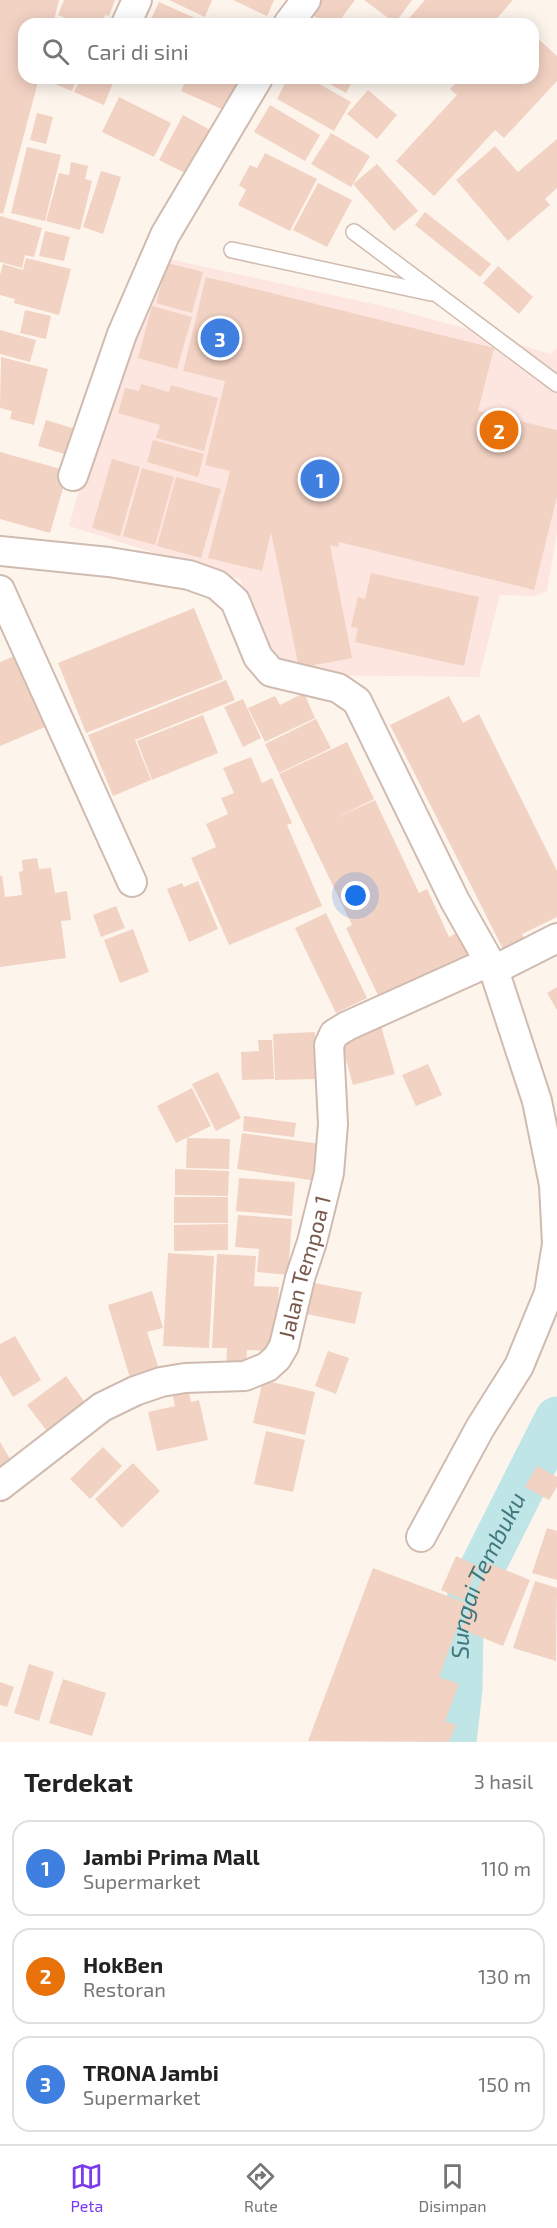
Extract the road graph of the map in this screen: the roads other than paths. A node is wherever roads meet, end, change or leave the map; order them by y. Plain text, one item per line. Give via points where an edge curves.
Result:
1 (137, 0) edge
2 (306, 0) edge
3 (129, 18) edge
4 (292, 18) edge
5 (254, 84) edge
6 (354, 232) dead end
7 (232, 250) dead end
8 (437, 295) junction
9 (555, 380) edge
10 (73, 476) dead end
11 (0, 551) edge
12 (0, 590) edge
13 (132, 882) dead end
14 (557, 938) edge
15 (492, 966) junction
16 (0, 1486) edge
17 (421, 1537) dead end

1 - 3 street
2 - 4 street
5 - 10 street via 165,235 122,334
6 - 8 lane
7 - 8 lane
8 - 9 lane
11 - 15 street via 109,562 189,575 217,585 235,601 258,657 271,672 338,688 357,701 455,901
12 - 13 street
14 - 15 street, Jalan Tempoa 1
15 - 16 street, Jalan Tempoa 1 via 334,1034 329,1046 333,1124 329,1173 284,1346 277,1358 245,1376 185,1378 135,1390 102,1407
15 - 17 street via 537,1101 554,1185 557,1244 549,1293 519,1366 480,1428

